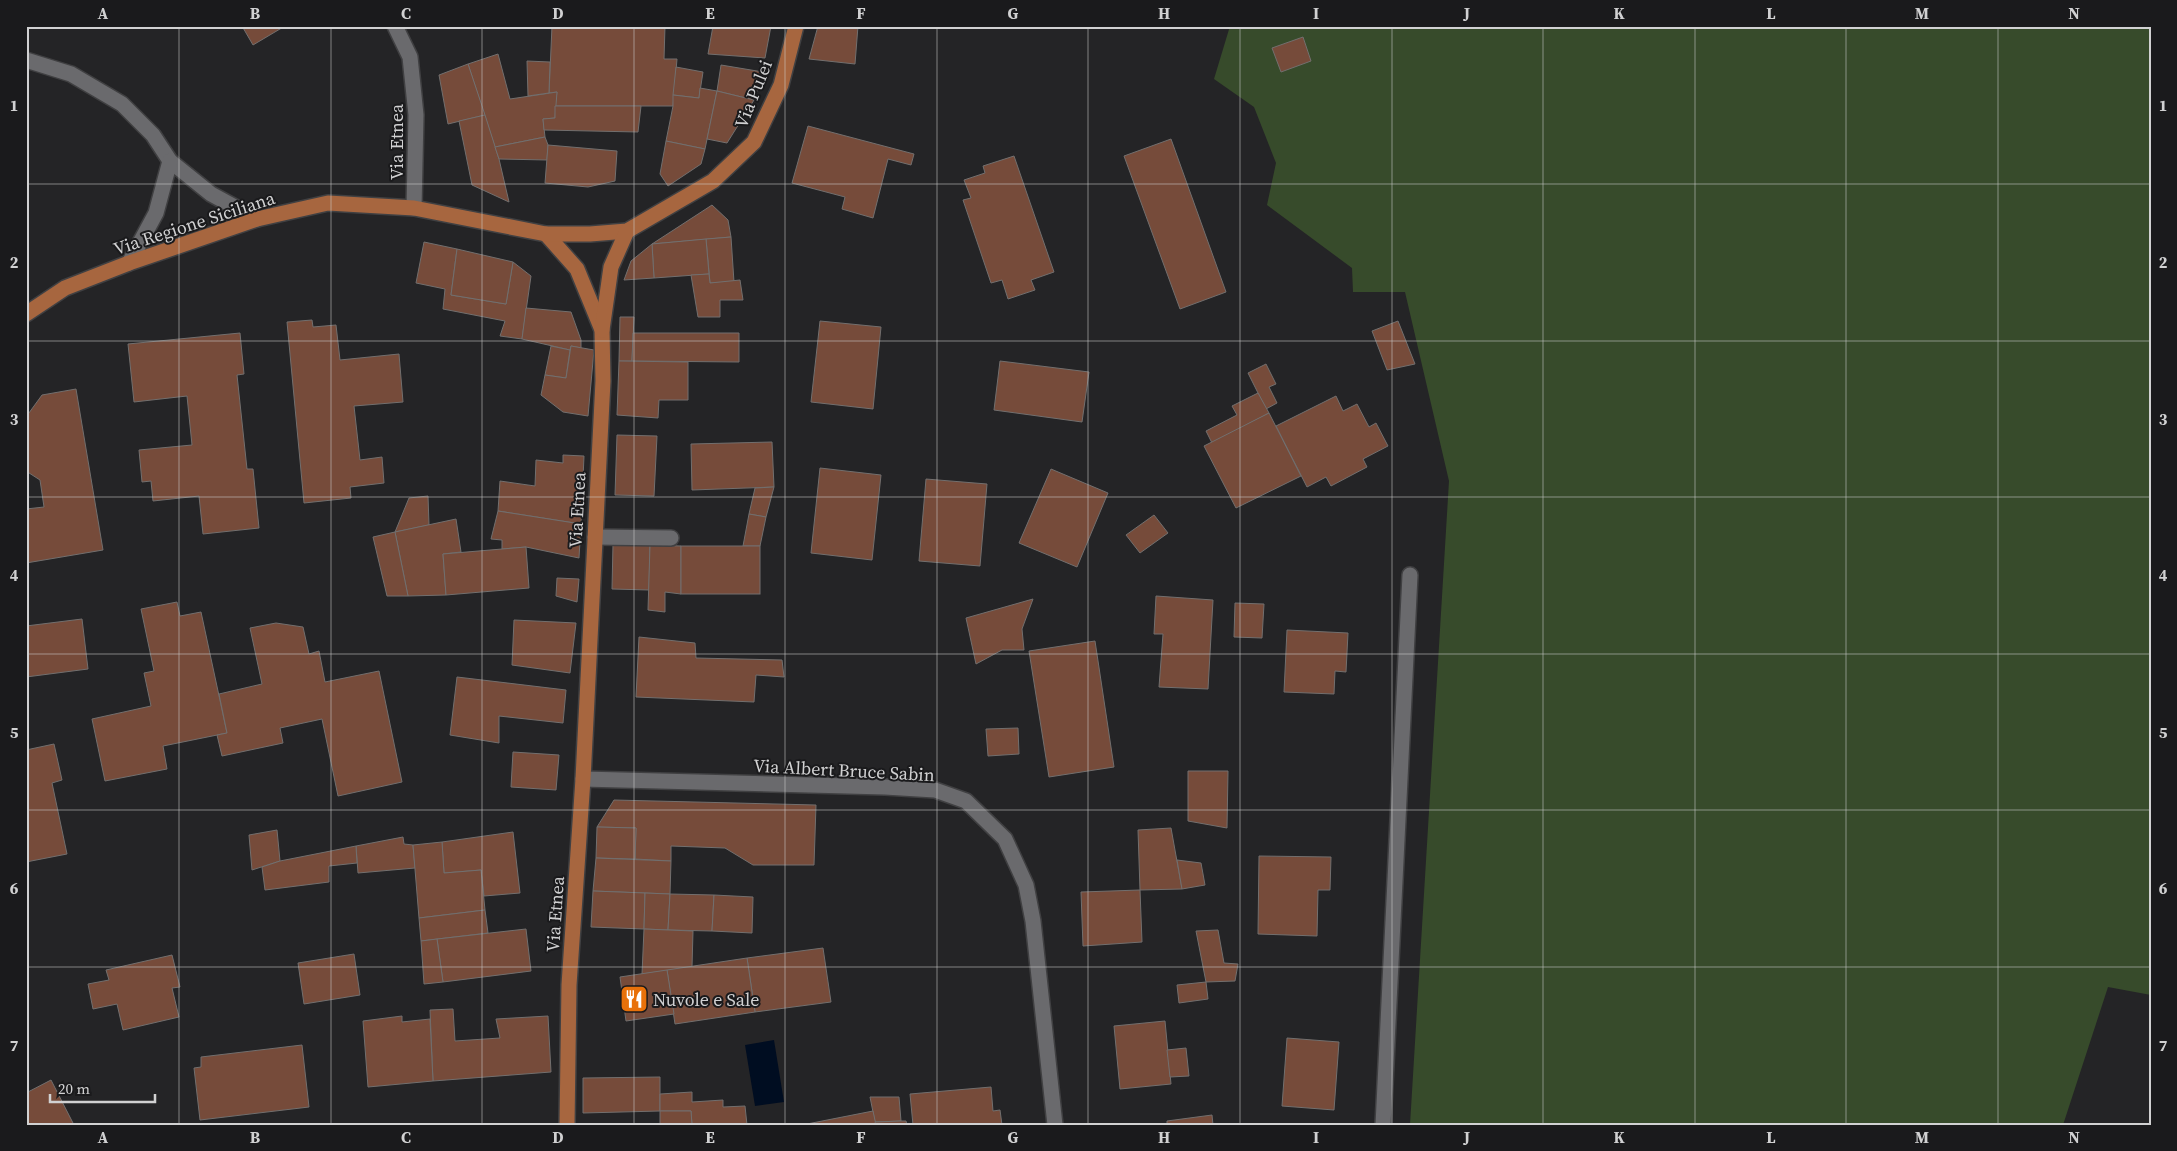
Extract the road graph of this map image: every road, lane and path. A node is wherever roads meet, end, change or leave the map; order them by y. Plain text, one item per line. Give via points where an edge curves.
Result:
1 (395, 26) edge
2 (796, 26) edge
3 (26, 60) edge
4 (170, 161) junction
5 (414, 208) junction
6 (258, 219) junction
7 (627, 231) junction
8 (546, 234) junction
9 (129, 264) junction
10 (26, 314) edge
11 (602, 330) junction
12 (595, 537) junction
13 (671, 538) dead end
14 (1410, 575) dead end
15 (582, 778) junction
16 (567, 1125) edge
17 (1055, 1125) edge
18 (1383, 1125) edge

1 - 5 street, Via Etnea via 410,57 416,115
2 - 7 main road, Via Pulei via 781,85 754,142 713,181
3 - 4 street via 71,74 122,104 152,135
4 - 6 street via 211,194
4 - 9 street via 156,213
5 - 6 main road, Via Regione Siciliana via 328,203
5 - 8 main road
6 - 9 main road, Via Regione Siciliana
7 - 8 main road
7 - 11 main road via 611,267
8 - 11 main road, Via Etnea via 577,269
9 - 10 main road, Via Regione Siciliana via 65,288
11 - 12 main road, Via Etnea
12 - 13 street
12 - 15 main road, Via Etnea
14 - 18 street
15 - 16 main road, Via Etnea via 570,985
15 - 17 street, Via Albert Bruce Sabin via 885,787 935,790 966,801 1005,839 1026,885 1033,921

